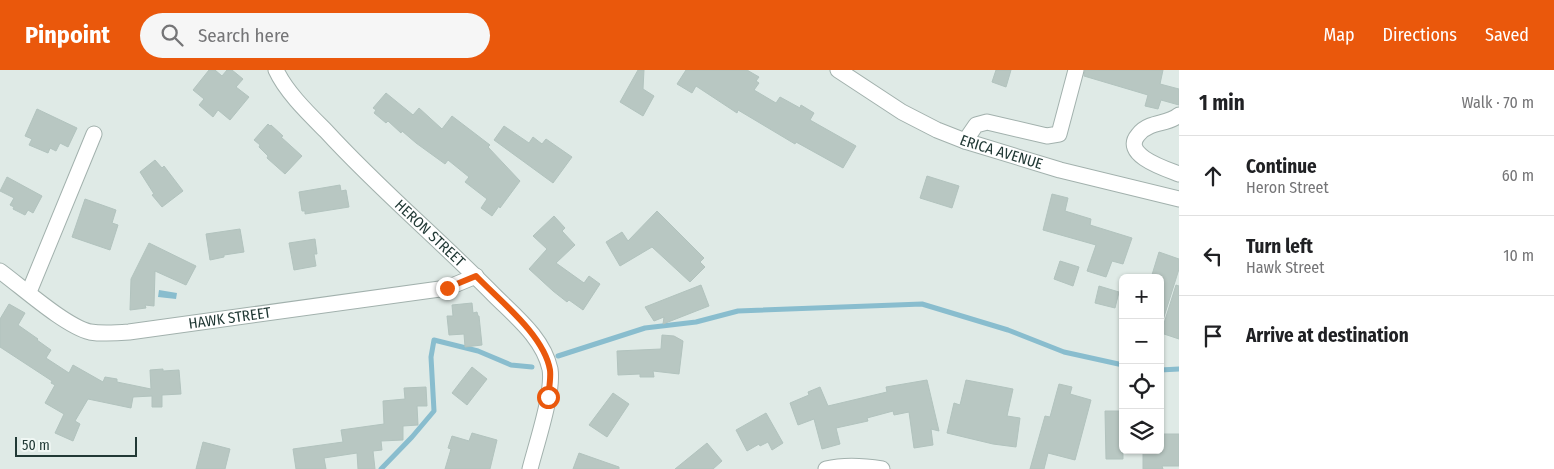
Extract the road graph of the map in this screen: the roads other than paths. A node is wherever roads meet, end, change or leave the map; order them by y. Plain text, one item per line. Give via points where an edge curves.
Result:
1 (276, 70) edge
2 (838, 70) edge
3 (1076, 70) edge
4 (1179, 114) edge
5 (94, 134) dead end
6 (965, 141) junction
7 (1179, 174) edge
8 (1179, 199) edge
9 (0, 271) edge
10 (476, 276) junction
11 (29, 292) junction
12 (530, 469) edge
13 (826, 469) edge
14 (882, 469) edge

1 - 10 street, HERON STREET via 302,106 352,159
2 - 6 street, ERICA AVENUE via 902,112
3 - 6 street via 1059,134 1047,136 987,122 976,125
4 - 7 street via 1141,131 1133,144 1145,159
5 - 11 street
6 - 8 street, ERICA AVENUE via 1060,170
9 - 11 street, HAWK STREET
10 - 11 street, HAWK STREET via 447,288 119,332 90,332 69,323
10 - 12 street, HERON STREET via 532,333 544,351 550,371 548,397
13 - 14 street via 869,466

